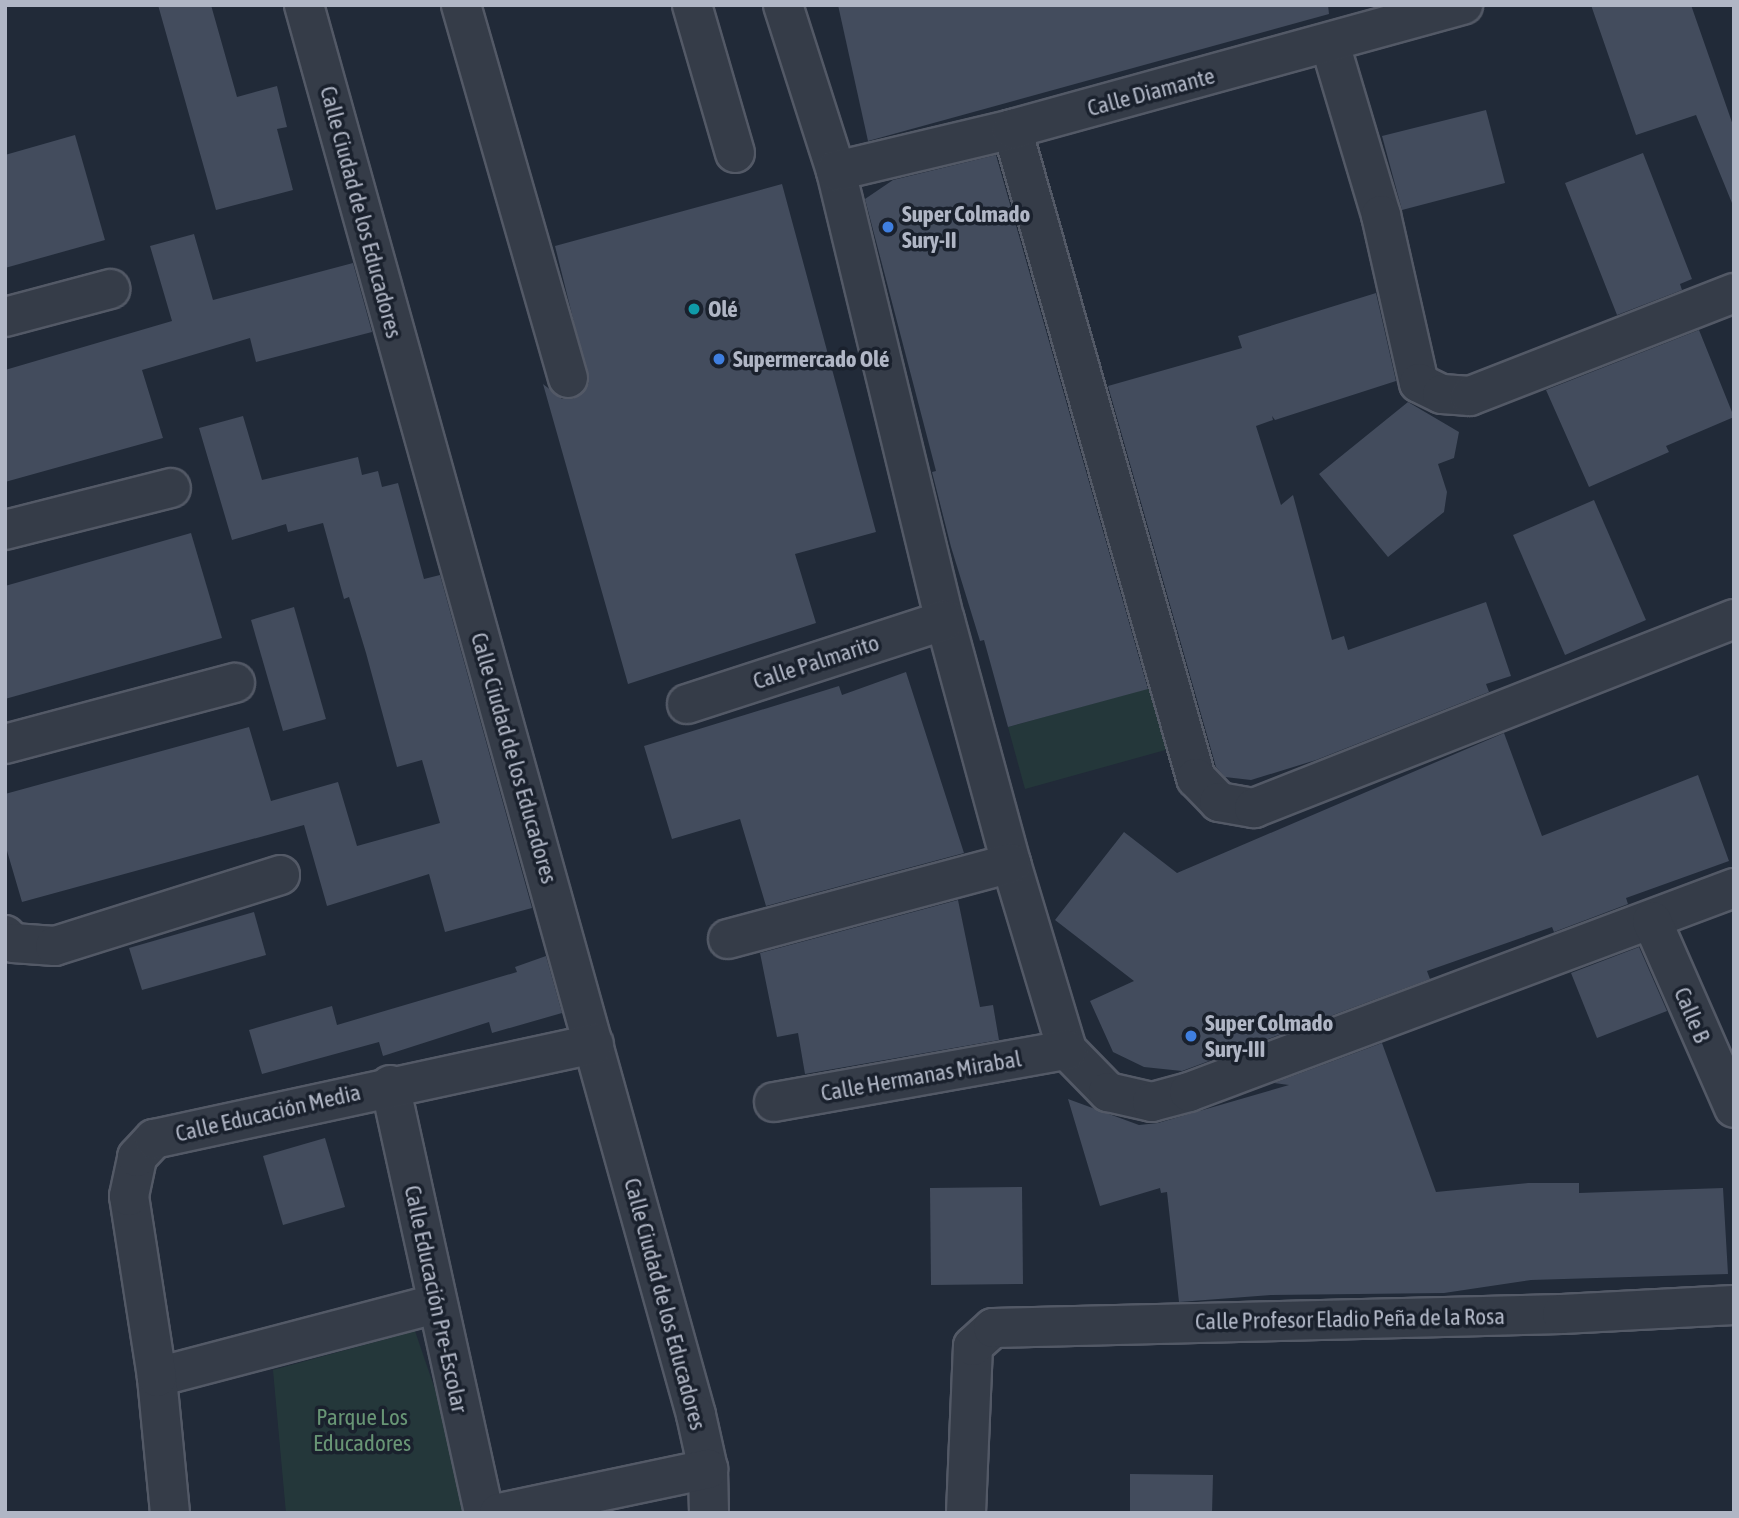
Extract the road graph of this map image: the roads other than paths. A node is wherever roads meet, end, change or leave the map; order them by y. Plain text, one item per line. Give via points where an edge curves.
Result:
1 (304, 5) edge
2 (461, 5) edge
3 (692, 5) edge
4 (783, 5) edge
5 (1464, 5) edge
6 (1331, 44) junction
7 (1012, 129) junction
8 (735, 153) dead end
9 (836, 171) junction
10 (110, 289) dead end
11 (1734, 293) edge
12 (5, 317) edge
13 (568, 378) dead end
14 (171, 488) dead end
15 (5, 530) edge
16 (1734, 619) edge
17 (945, 620) junction
18 (235, 683) dead end
19 (687, 704) dead end
20 (5, 744) edge
21 (1011, 863) junction
22 (280, 875) dead end
23 (1734, 888) edge
24 (1652, 921) junction
25 (5, 935) edge
26 (728, 939) dead end
27 (594, 1044) junction
28 (1067, 1050) junction
29 (390, 1085) junction
30 (775, 1102) dead end
31 (1734, 1108) edge
32 (436, 1304) junction
33 (1734, 1305) edge
34 (157, 1377) junction
35 (708, 1469) junction
36 (170, 1513) edge
37 (484, 1513) edge
38 (499, 1513) edge
39 (709, 1513) edge
40 (966, 1513) edge

1 - 27 street, Calle Ciudad de los Educadores
2 - 13 street
3 - 8 street
4 - 9 street
5 - 6 street, Calle Diamante
6 - 7 street, Calle Diamante
6 - 11 street via 1381,215 1419,383 1442,394 1470,396
7 - 9 street, Calle Diamante
7 - 16 street via 1196,779 1219,802 1254,808
9 - 17 street
10 - 12 street
14 - 15 street
17 - 19 street, Calle Palmarito
17 - 21 street
18 - 20 street
21 - 26 street
21 - 28 street
22 - 25 street via 55,946 13,943
23 - 24 street
24 - 28 street via 1152,1102 1108,1093
24 - 31 street, Calle B
27 - 29 street, Calle Educación Media
27 - 35 street, Calle Ciudad de los Educadores
28 - 30 street, Calle Hermanas Mirabal
29 - 32 street, Calle Educación Pre-Escolar
29 - 34 street, Calle Educación Media via 154,1139 138,1157 129,1196
32 - 34 street
32 - 37 street, Calle Educación Pre-Escolar
33 - 40 street, Calle Profesor Eladio Peña de la Rosa via 1562,1314 993,1328 973,1346
34 - 36 street, Calle Educación Media
35 - 38 street
35 - 39 street, Calle Ciudad de los Educadores

